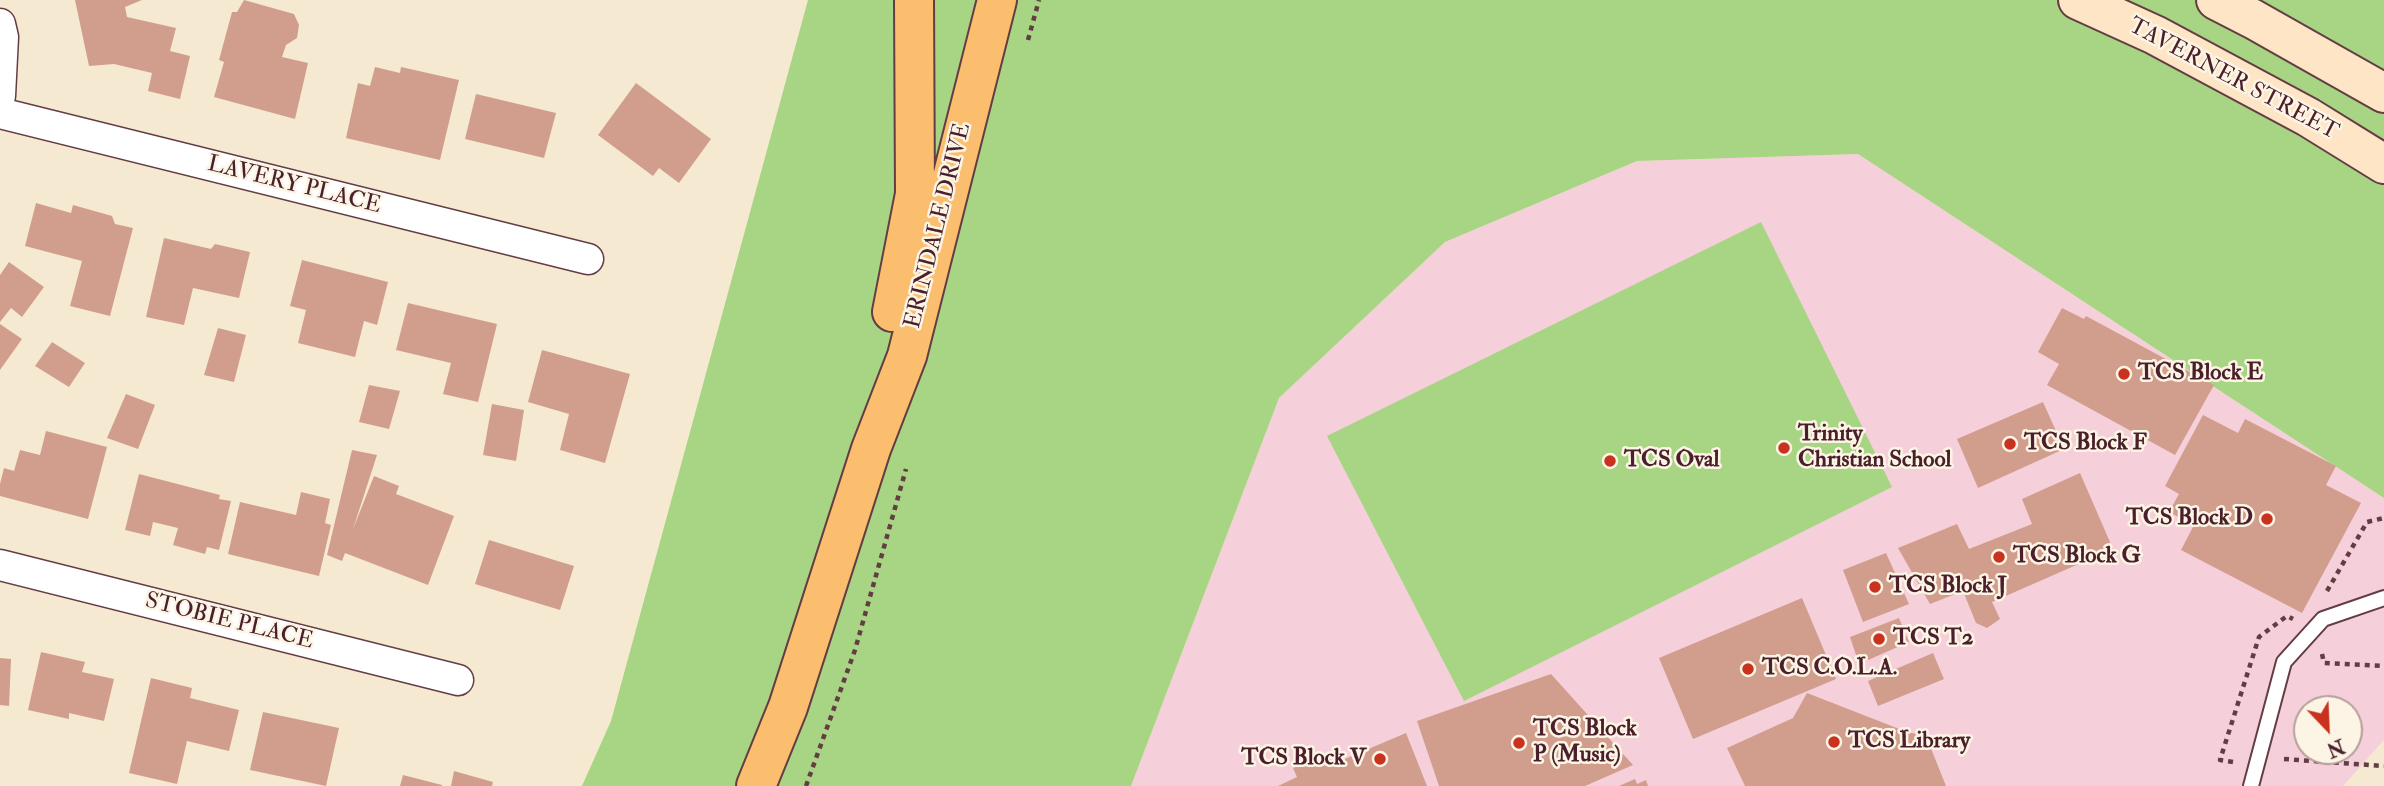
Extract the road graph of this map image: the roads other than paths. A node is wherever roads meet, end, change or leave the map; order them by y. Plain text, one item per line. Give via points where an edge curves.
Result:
1 (914, 0) edge
2 (997, 0) edge
3 (2078, 0) edge
4 (2216, 0) edge
5 (0, 24) edge
6 (2384, 93) edge
7 (0, 96) edge
8 (0, 113) edge
9 (2384, 164) edge
10 (588, 260) dead end
11 (871, 449) junction
12 (0, 565) edge
13 (2384, 598) edge
14 (458, 680) dead end
15 (756, 786) edge
16 (2251, 786) edge

1 - 11 main road, ERINDALE DRIVE via 915,194
2 - 11 main road, ERINDALE DRIVE via 907,356
3 - 9 main road, TAVERNER STREET via 2285,104
4 - 6 main road
5 - 7 street
8 - 10 street, LAVERY PLACE
11 - 15 main road, ERINDALE DRIVE via 788,707
12 - 14 street, STOBIE PLACE
13 - 16 lane via 2323,618 2284,662

